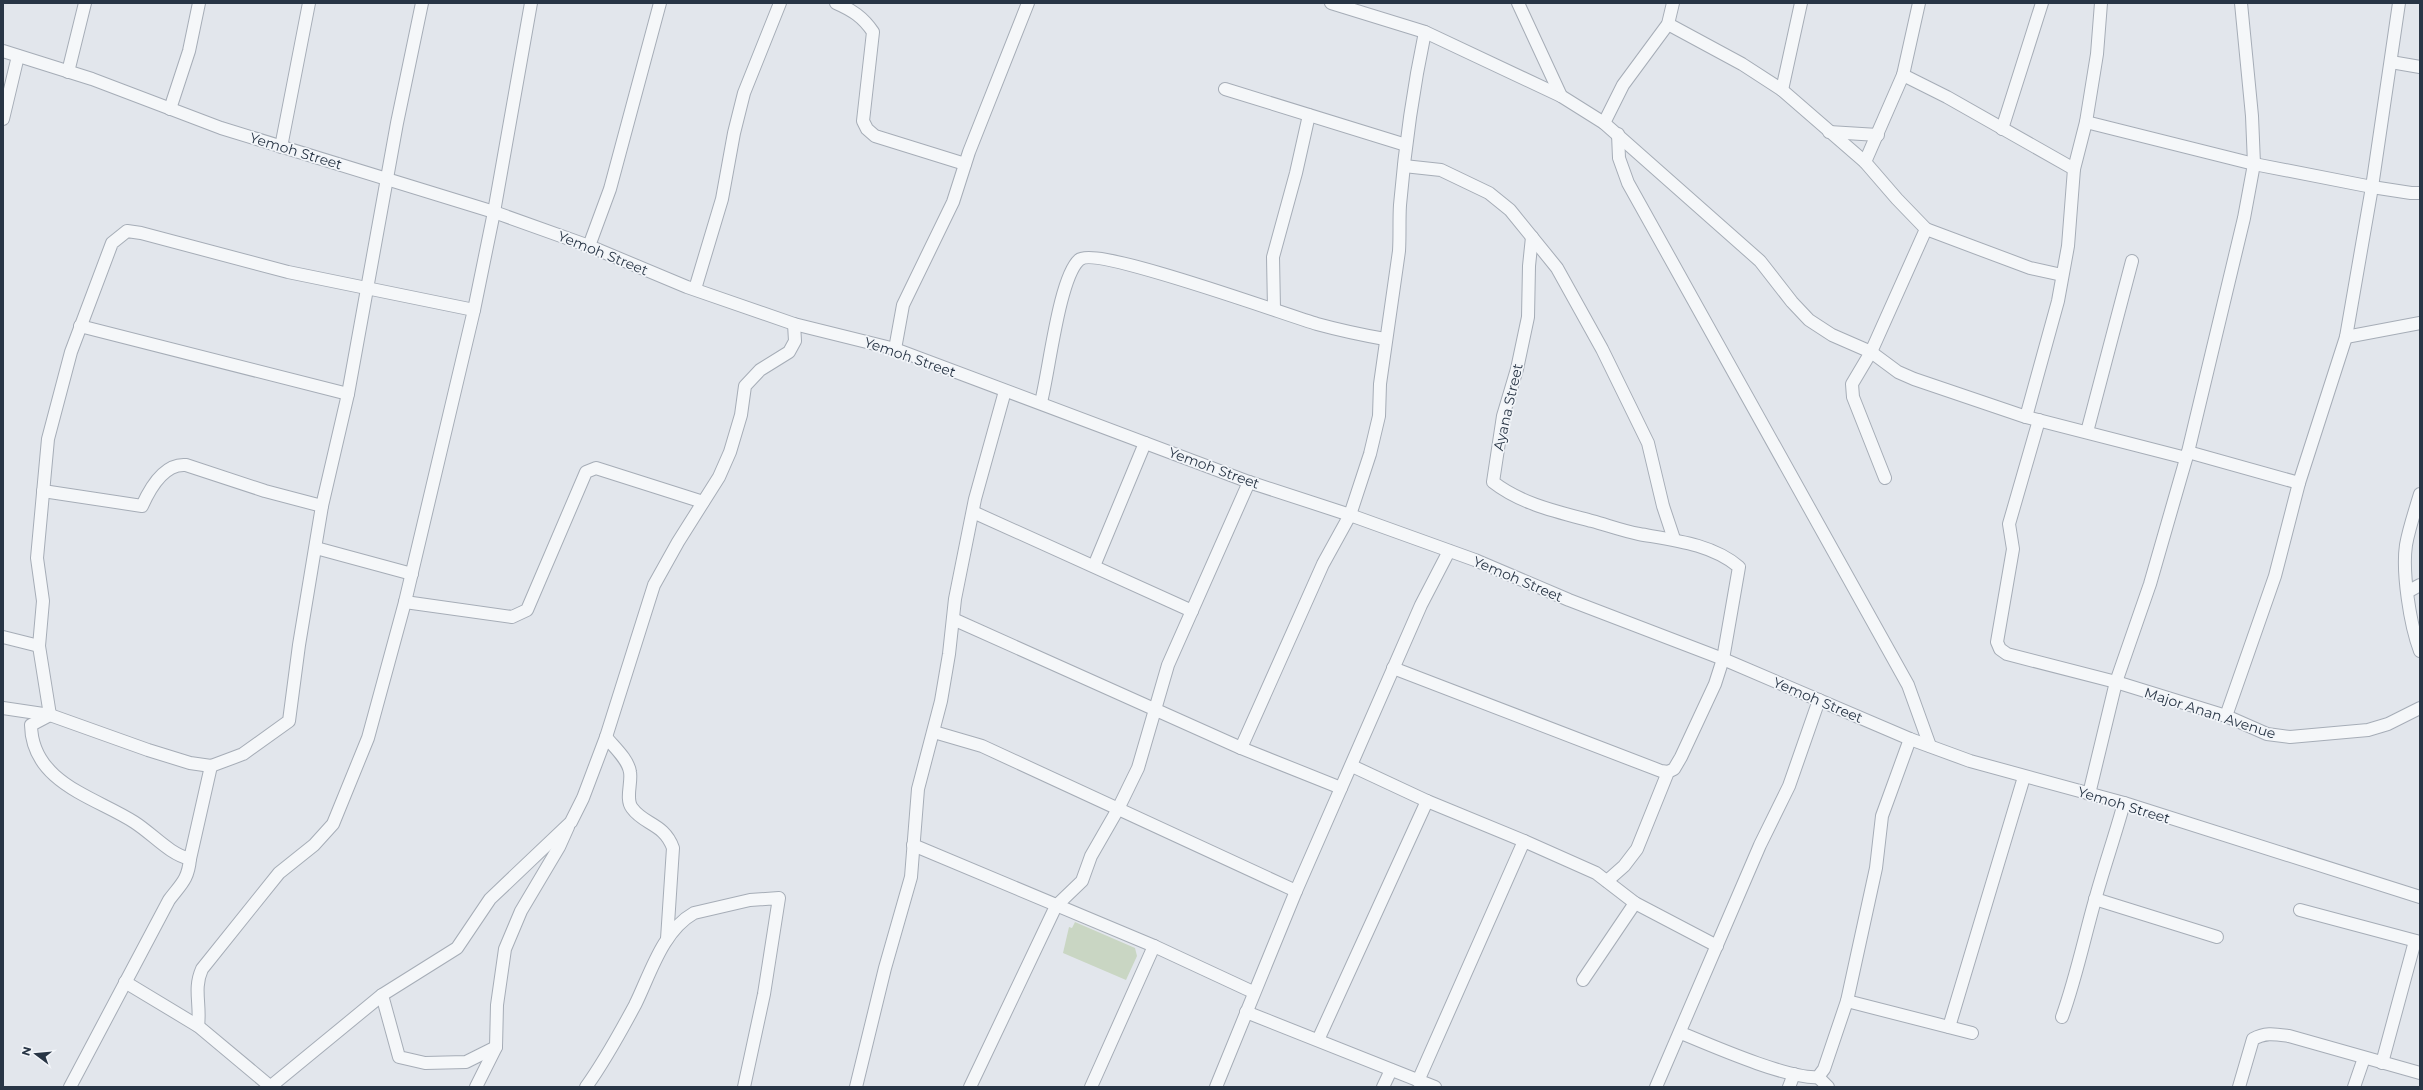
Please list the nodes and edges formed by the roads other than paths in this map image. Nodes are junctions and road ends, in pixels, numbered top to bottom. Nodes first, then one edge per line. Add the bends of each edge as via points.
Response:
1 (85, 3) edge
2 (200, 3) edge
3 (309, 3) edge
4 (422, 3) edge
5 (531, 3) edge
6 (660, 3) edge
7 (780, 3) edge
8 (836, 3) edge
9 (1028, 3) edge
10 (1331, 3) edge
11 (1518, 3) edge
12 (1673, 3) edge
13 (1801, 3) edge
14 (1919, 3) edge
15 (2042, 3) edge
16 (2101, 3) edge
17 (2241, 3) edge
18 (2399, 3) edge
19 (1668, 24) junction
20 (1425, 32) junction
21 (3, 51) edge
22 (18, 56) junction
23 (2391, 62) junction
24 (2420, 67) edge
25 (68, 72) junction
26 (1903, 75) junction
27 (1225, 89) dead end
28 (1782, 90) junction
29 (1561, 96) junction
30 (170, 109) junction
31 (1309, 115) junction
32 (3, 119) edge
33 (2086, 122) junction
34 (1604, 123) junction
35 (2002, 129) junction
36 (1828, 132) junction
37 (1618, 134) junction
38 (1878, 135) junction
39 (1406, 145) junction
40 (281, 147) junction
41 (1865, 162) junction
42 (965, 164) junction
43 (2254, 164) junction
44 (1404, 166) junction
45 (2074, 169) junction
46 (387, 178) junction
47 (2372, 187) junction
48 (2420, 193) edge
49 (494, 212) junction
50 (1926, 228) junction
51 (1532, 237) junction
52 (589, 246) junction
53 (2132, 261) dead end
54 (2062, 275) junction
55 (368, 289) junction
56 (695, 290) junction
57 (1274, 309) junction
58 (474, 310) junction
59 (2420, 323) edge
60 (794, 324) junction
61 (80, 326) junction
62 (2346, 337) junction
63 (1385, 339) junction
64 (895, 349) junction
65 (1872, 352) junction
66 (1005, 391) junction
67 (348, 394) junction
68 (1041, 402) junction
69 (2026, 417) junction
70 (2039, 420) junction
71 (2087, 432) junction
72 (1145, 443) junction
73 (2187, 455) junction
74 (1885, 478) dead end
75 (1249, 482) junction
76 (2299, 484) junction
77 (44, 491) junction
78 (2420, 494) edge
79 (703, 502) junction
80 (322, 506) junction
81 (973, 512) junction
82 (1350, 515) junction
83 (1674, 540) junction
84 (316, 548) junction
85 (1449, 551) junction
86 (1094, 566) junction
87 (412, 574) junction
88 (2420, 585) edge
89 (2408, 591) junction
90 (405, 602) junction
91 (1192, 611) junction
92 (953, 619) junction
93 (3, 637) edge
94 (39, 646) junction
95 (2420, 650) edge
96 (1723, 659) junction
97 (1393, 668) junction
98 (2116, 682) junction
99 (1819, 700) junction
100 (3, 708) edge
101 (2420, 708) edge
102 (1156, 709) junction
103 (50, 715) junction
104 (2226, 716) junction
105 (934, 732) junction
106 (606, 737) junction
107 (1910, 739) junction
108 (1930, 746) junction
109 (1241, 748) junction
110 (211, 766) junction
111 (1352, 766) junction
112 (1668, 772) junction
113 (2024, 777) junction
114 (1341, 788) junction
115 (2089, 794) junction
116 (1427, 801) junction
117 (2124, 803) junction
118 (1118, 809) junction
119 (571, 822) junction
120 (1524, 841) junction
121 (913, 845) junction
122 (190, 859) junction
123 (1607, 881) junction
124 (1296, 891) junction
125 (2420, 897) edge
126 (2095, 899) junction
127 (1635, 903) junction
128 (1056, 906) junction
129 (2300, 910) dead end
130 (2217, 937) dead end
131 (667, 939) junction
132 (2418, 942) edge
133 (1154, 946) junction
134 (1717, 946) junction
135 (1583, 980) dead end
136 (125, 982) junction
137 (1253, 992) junction
138 (382, 995) junction
139 (1847, 1001) junction
140 (1246, 1012) junction
141 (2062, 1017) dead end
142 (198, 1026) junction
143 (1949, 1027) junction
144 (1681, 1033) junction
145 (1972, 1033) dead end
146 (1318, 1040) junction
147 (496, 1046) junction
148 (2364, 1058) junction
149 (2382, 1063) junction
150 (1391, 1070) junction
151 (2420, 1073) edge
152 (1794, 1074) junction
153 (1818, 1077) junction
154 (1418, 1080) junction
155 (70, 1087) edge
156 (270, 1087) edge
157 (476, 1087) edge
158 (586, 1087) edge
159 (744, 1087) edge
160 (856, 1087) edge
161 (970, 1087) edge
162 (1091, 1087) edge
163 (1216, 1087) edge
164 (1383, 1087) edge
165 (1435, 1087) edge
166 (1656, 1087) edge
167 (1789, 1087) edge
168 (1828, 1087) edge
169 (2239, 1087) edge
170 (2354, 1087) edge

1 - 25 street
2 - 30 street via 189,51
3 - 40 street
4 - 46 street
5 - 49 street
6 - 52 street via 610,189
7 - 56 street via 744,93 722,199
8 - 42 street via 865,20 873,32 863,121 867,129 875,136
9 - 42 street
10 - 20 street
11 - 29 street
12 - 19 street
13 - 28 street
14 - 26 street
15 - 35 street
16 - 33 street via 2097,54
17 - 43 street
18 - 23 street
19 - 28 street via 1742,64
19 - 34 street via 1623,85
20 - 29 street
20 - 39 street
21 - 22 street, Yemoh Street
22 - 25 street, Yemoh Street
22 - 32 street
23 - 24 street
23 - 47 street
25 - 30 street, Yemoh Street
26 - 35 street
26 - 38 street
27 - 31 street
28 - 36 street
29 - 34 street
30 - 40 street, Yemoh Street
31 - 39 street
31 - 57 street via 1273,257
33 - 43 street
33 - 45 street
34 - 37 street
35 - 45 street
36 - 38 street
36 - 41 street
37 - 65 street via 1760,261 1809,320 1832,334
37 - 108 street via 1619,158 1628,183 1908,685
38 - 41 street
39 - 44 street
40 - 46 street, Yemoh Street
41 - 50 street
42 - 64 street via 951,208 903,305
43 - 47 street
43 - 73 street
44 - 51 street via 1441,170 1489,193 1510,210
44 - 63 street via 1399,251
45 - 54 street via 2068,246
46 - 49 street, Yemoh Street
46 - 55 street
47 - 48 street
47 - 62 street
49 - 52 street, Yemoh Street
49 - 58 street
50 - 54 street via 2030,268
50 - 65 street
51 - 83 street via 1557,268 1602,349 1648,443
51 - 83 street, Ayana Street via 1528,317 1517,369 1503,416 1492,482 1505,492 1548,509 1637,534
52 - 56 street, Yemoh Street
53 - 71 street
54 - 69 street via 2058,300
55 - 58 street
55 - 61 street via 288,272 127,231 112,243
55 - 67 street
56 - 60 street, Yemoh Street
57 - 63 street via 1317,324
57 - 68 street via 1128,264 1092,256 1081,258 1073,266 1065,289
58 - 87 street
59 - 62 street
60 - 64 street, Yemoh Street
60 - 79 street via 795,341 789,352 760,370 745,386 742,414 730,452 719,477
61 - 67 street
61 - 77 street via 53,414 48,439
62 - 76 street
63 - 82 street via 1379,416 1370,454
64 - 66 street, Yemoh Street
65 - 69 street via 1898,372 1914,379
65 - 74 street via 1852,384 1853,397
66 - 68 street, Yemoh Street
66 - 81 street via 986,453
67 - 80 street
68 - 72 street, Yemoh Street
69 - 70 street
70 - 71 street
70 - 98 street, Major Anan Avenue via 2009,524 2013,550 1997,642 2000,649 2014,657
71 - 73 street
72 - 75 street, Yemoh Street
72 - 86 street
73 - 76 street
73 - 98 street via 2150,584
75 - 82 street, Yemoh Street
75 - 91 street
76 - 104 street via 2275,576
77 - 80 street via 142,506 149,489 170,467 178,464 265,492
77 - 94 street via 37,558 43,600
78 - 89 street via 2406,544 2405,571
79 - 90 street via 596,468 586,472 527,610 512,617
79 - 106 street via 654,585
80 - 84 street
81 - 86 street
81 - 92 street
82 - 85 street, Yemoh Street
82 - 109 street via 1323,564
83 - 96 street via 1710,550 1739,568
84 - 87 street
84 - 110 street via 289,721 243,754
85 - 96 street, Yemoh Street
85 - 97 street
86 - 91 street
87 - 90 street
88 - 89 street
89 - 95 street via 2413,632
90 - 142 street via 368,738 333,824 314,845 279,873 202,969 197,982 200,1010
91 - 102 street via 1168,665
92 - 102 street
92 - 105 street
93 - 94 street
94 - 103 street
96 - 99 street, Yemoh Street
96 - 112 street via 1715,684 1681,757 1674,769
97 - 111 street
97 - 112 street
98 - 104 street, Major Anan Avenue
98 - 115 street
99 - 107 street, Yemoh Street
99 - 134 street via 1789,786 1760,845
100 - 103 street
101 - 104 street, Major Anan Avenue via 2388,724 2368,730 2309,737 2268,734
102 - 109 street
102 - 118 street via 1138,768
103 - 110 street via 148,750 190,763
103 - 122 street via 32,725 32,737 36,751 59,781 78,794 134,822 179,856
105 - 118 street via 982,746
105 - 121 street via 918,789
106 - 119 street
106 - 131 street via 628,764 632,808 668,836 673,848
107 - 108 street, Yemoh Street
107 - 139 street via 1882,816 1876,868
108 - 113 street, Yemoh Street
109 - 114 street
110 - 122 street
111 - 114 street
111 - 116 street
112 - 123 street via 1637,848 1624,866
113 - 115 street, Yemoh Street
113 - 143 street
114 - 124 street
115 - 117 street, Yemoh Street
116 - 120 street
116 - 146 street
117 - 125 street, Yemoh Street
117 - 126 street via 2108,864
118 - 124 street
118 - 128 street via 1091,856 1082,880
119 - 138 street via 490,899 457,948
119 - 147 street via 521,911 505,949
120 - 123 street
120 - 154 street
121 - 128 street
121 - 160 street via 911,877 885,968
122 - 136 street via 185,882 169,900
123 - 127 street
124 - 137 street
126 - 130 street
126 - 141 street via 2075,982
127 - 134 street
127 - 135 street
128 - 133 street
128 - 161 street
129 - 132 street
131 - 158 street via 634,1006
131 - 159 street via 694,913 750,900 779,898 764,994
132 - 149 street
133 - 137 street
133 - 162 street
134 - 144 street
136 - 142 street
136 - 155 street
137 - 140 street
138 - 147 street via 398,1057 425,1063 466,1062
138 - 156 street
139 - 143 street
139 - 153 street via 1824,1069
140 - 146 street
140 - 163 street
142 - 156 street
143 - 145 street
144 - 152 street
144 - 166 street
146 - 150 street
147 - 157 street
148 - 149 street
148 - 169 street via 2289,1036 2261,1034 2253,1039
148 - 170 street
149 - 151 street
150 - 154 street
150 - 164 street
152 - 153 street via 1809,1078
152 - 167 street
153 - 168 street
154 - 165 street

